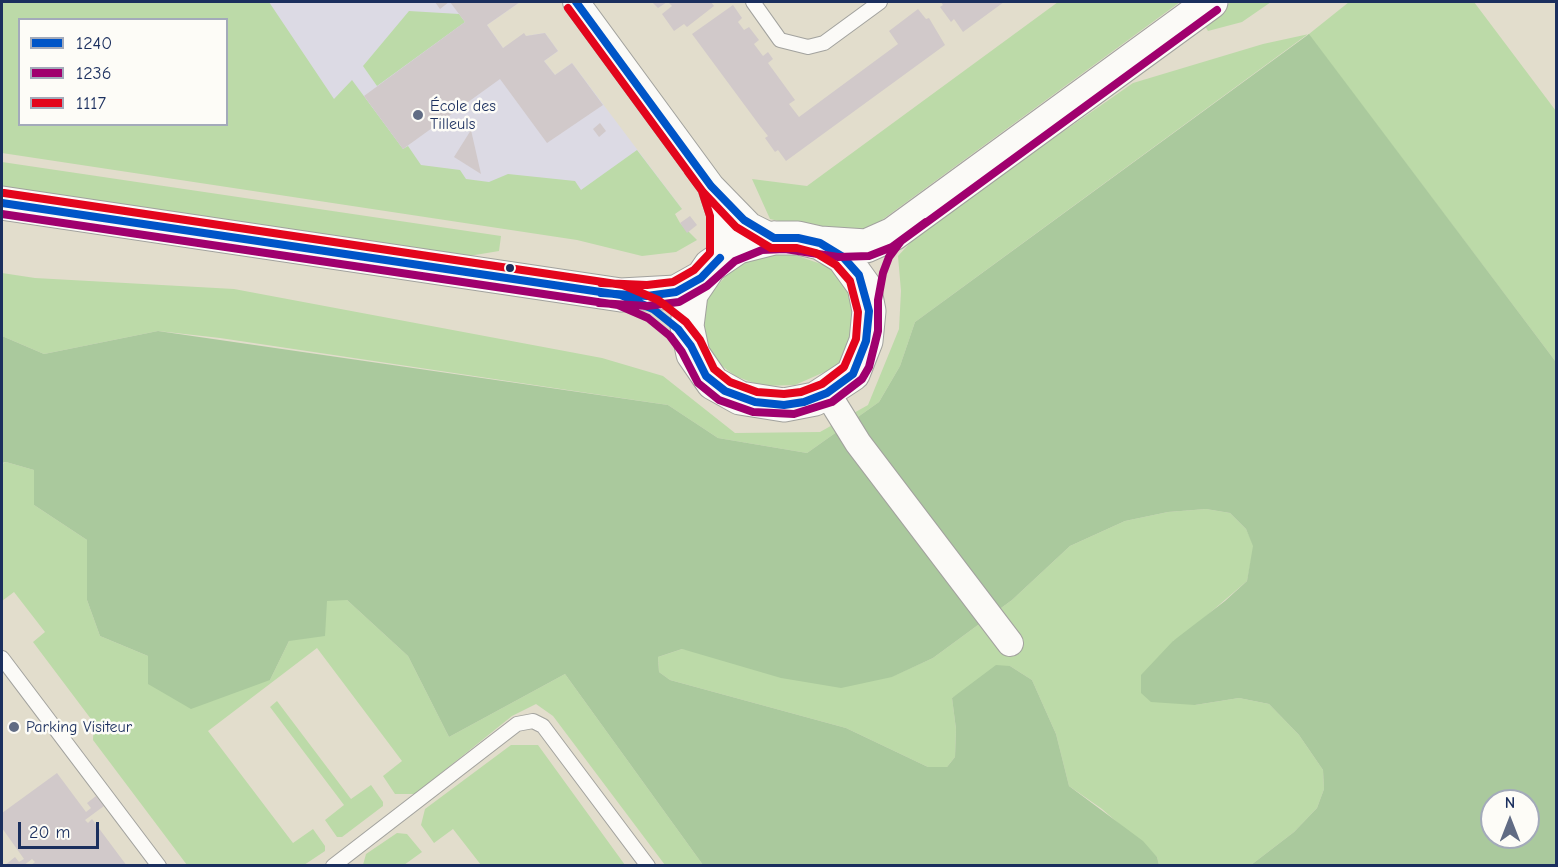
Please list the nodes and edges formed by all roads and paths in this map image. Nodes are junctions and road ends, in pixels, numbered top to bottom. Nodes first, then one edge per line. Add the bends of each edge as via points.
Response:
1 (753, 2) edge
2 (880, 2) edge
3 (1211, 2) edge
4 (585, 5) edge
5 (711, 186) junction
6 (2, 203) edge
7 (893, 234) junction
8 (774, 238) junction
9 (820, 243) junction
10 (710, 268) junction
11 (621, 295) junction
12 (867, 299) junction
13 (691, 346) junction
14 (827, 393) junction
15 (1010, 643) dead end
16 (2, 658) edge
17 (159, 866) edge
18 (333, 866) edge
19 (648, 866) edge

1 - 2 lane via 780,40 808,47 824,43
3 - 7 main road
4 - 5 street
5 - 8 street via 750,226
5 - 10 street via 720,214 722,243
6 - 11 main road
7 - 9 main road via 866,246
7 - 12 main road via 876,261
8 - 9 main road
8 - 10 main road via 750,242
9 - 12 main road via 853,268
10 - 11 main road via 676,292
10 - 13 main road via 691,294 687,312
11 - 13 main road via 665,317
12 - 14 main road via 868,329 859,363 853,374
13 - 14 main road via 706,376 740,398 784,405
14 - 15 street via 858,443
16 - 17 lane
18 - 19 lane via 517,724 533,721 543,726

